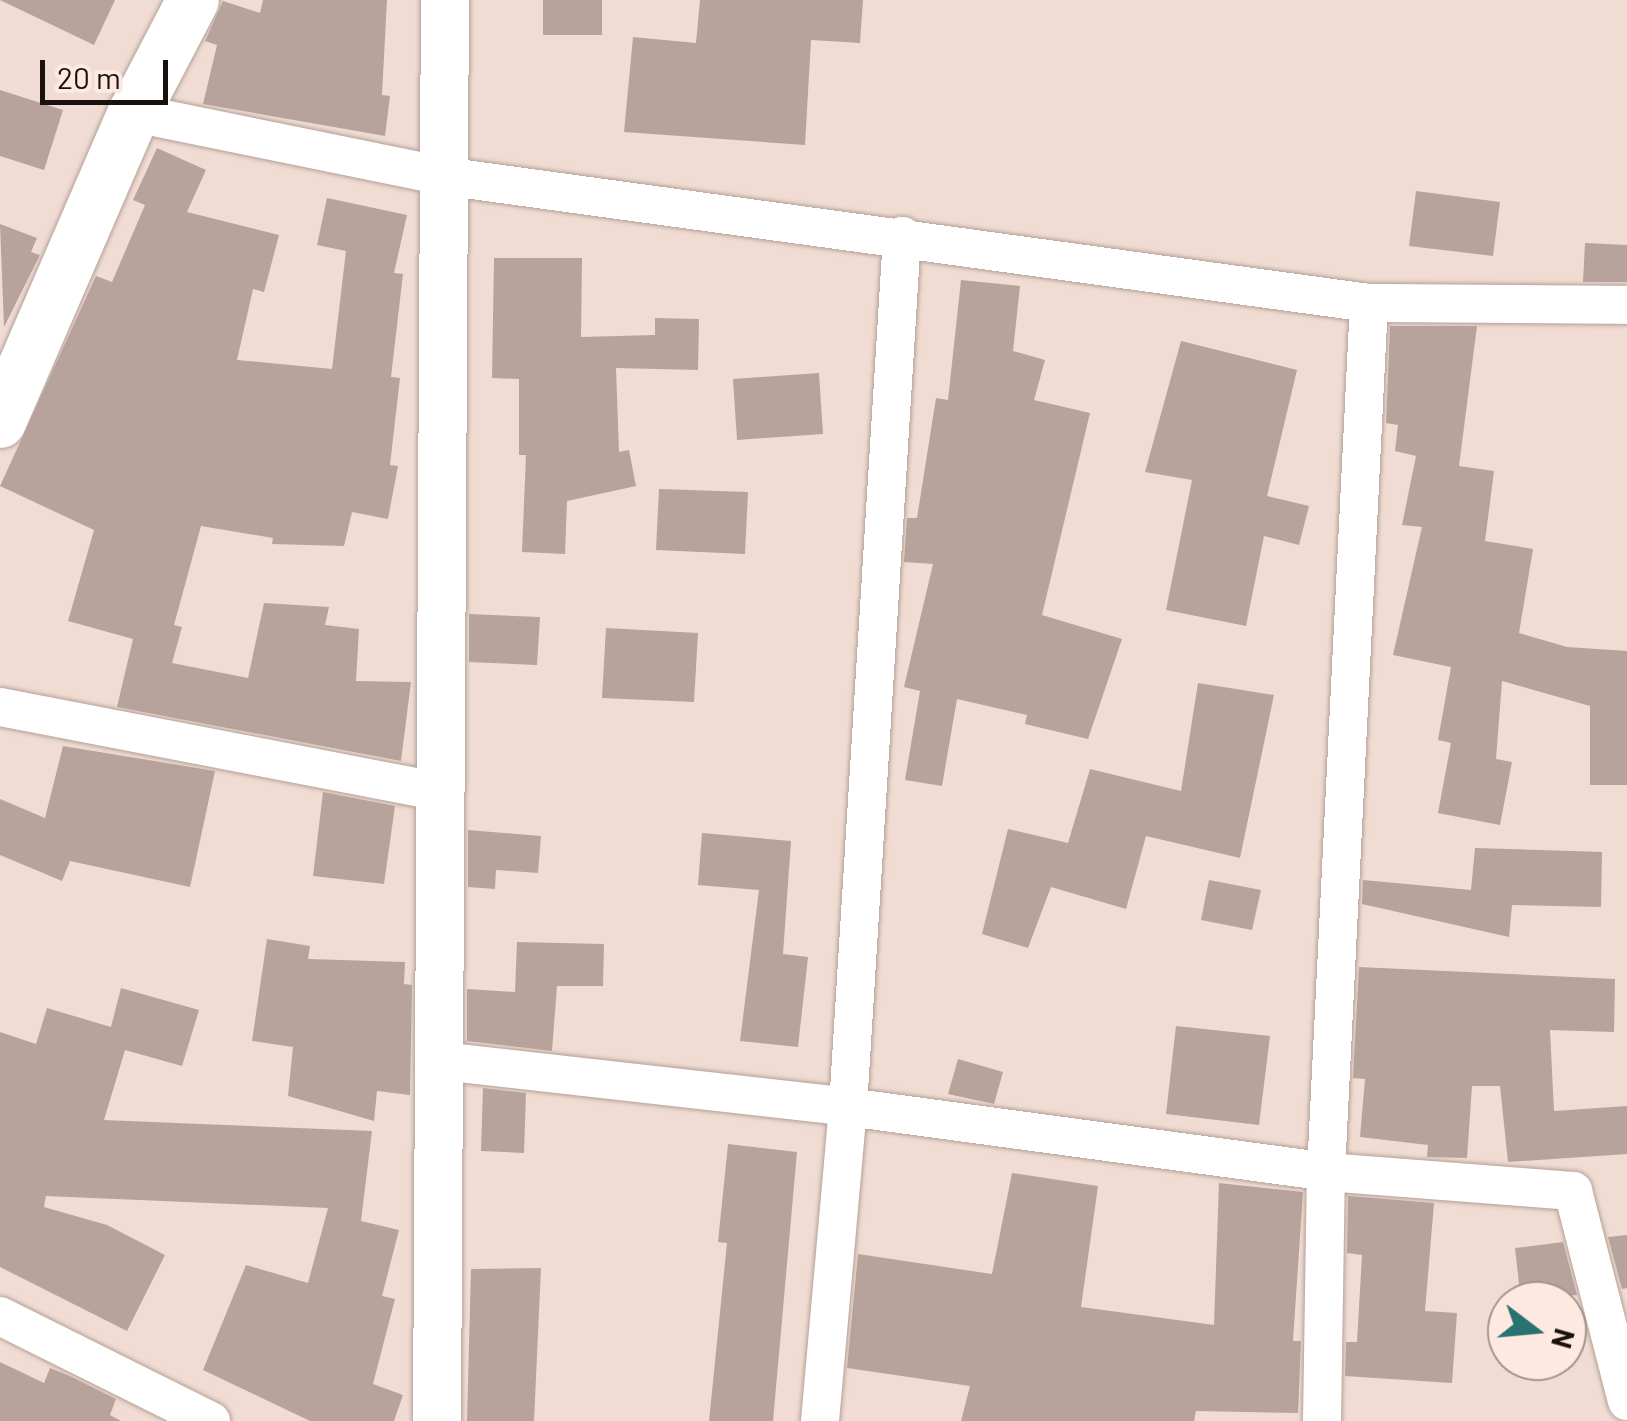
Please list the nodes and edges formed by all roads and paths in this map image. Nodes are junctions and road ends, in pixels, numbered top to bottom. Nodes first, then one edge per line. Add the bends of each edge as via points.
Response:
1 (193, 0) edge
2 (444, 0) edge
3 (134, 113) junction
4 (444, 176) junction
5 (902, 236) junction
6 (1370, 303) junction
7 (1627, 305) edge
8 (0, 422) edge
9 (0, 707) edge
10 (442, 792) junction
11 (441, 1061) junction
12 (848, 1107) junction
13 (1326, 1172) junction
14 (0, 1316) edge
15 (1627, 1401) edge
16 (211, 1421) edge
17 (437, 1421) edge
18 (820, 1421) edge
19 (1322, 1421) edge

1 - 3 main road
2 - 4 street
3 - 4 street
3 - 8 main road
4 - 5 street
4 - 10 street
5 - 6 street
5 - 12 street
6 - 7 street
6 - 13 street
9 - 10 street
10 - 11 street
11 - 12 street
11 - 17 street
12 - 13 street
12 - 18 street
13 - 15 street via 1573,1191
13 - 19 street
14 - 16 street

